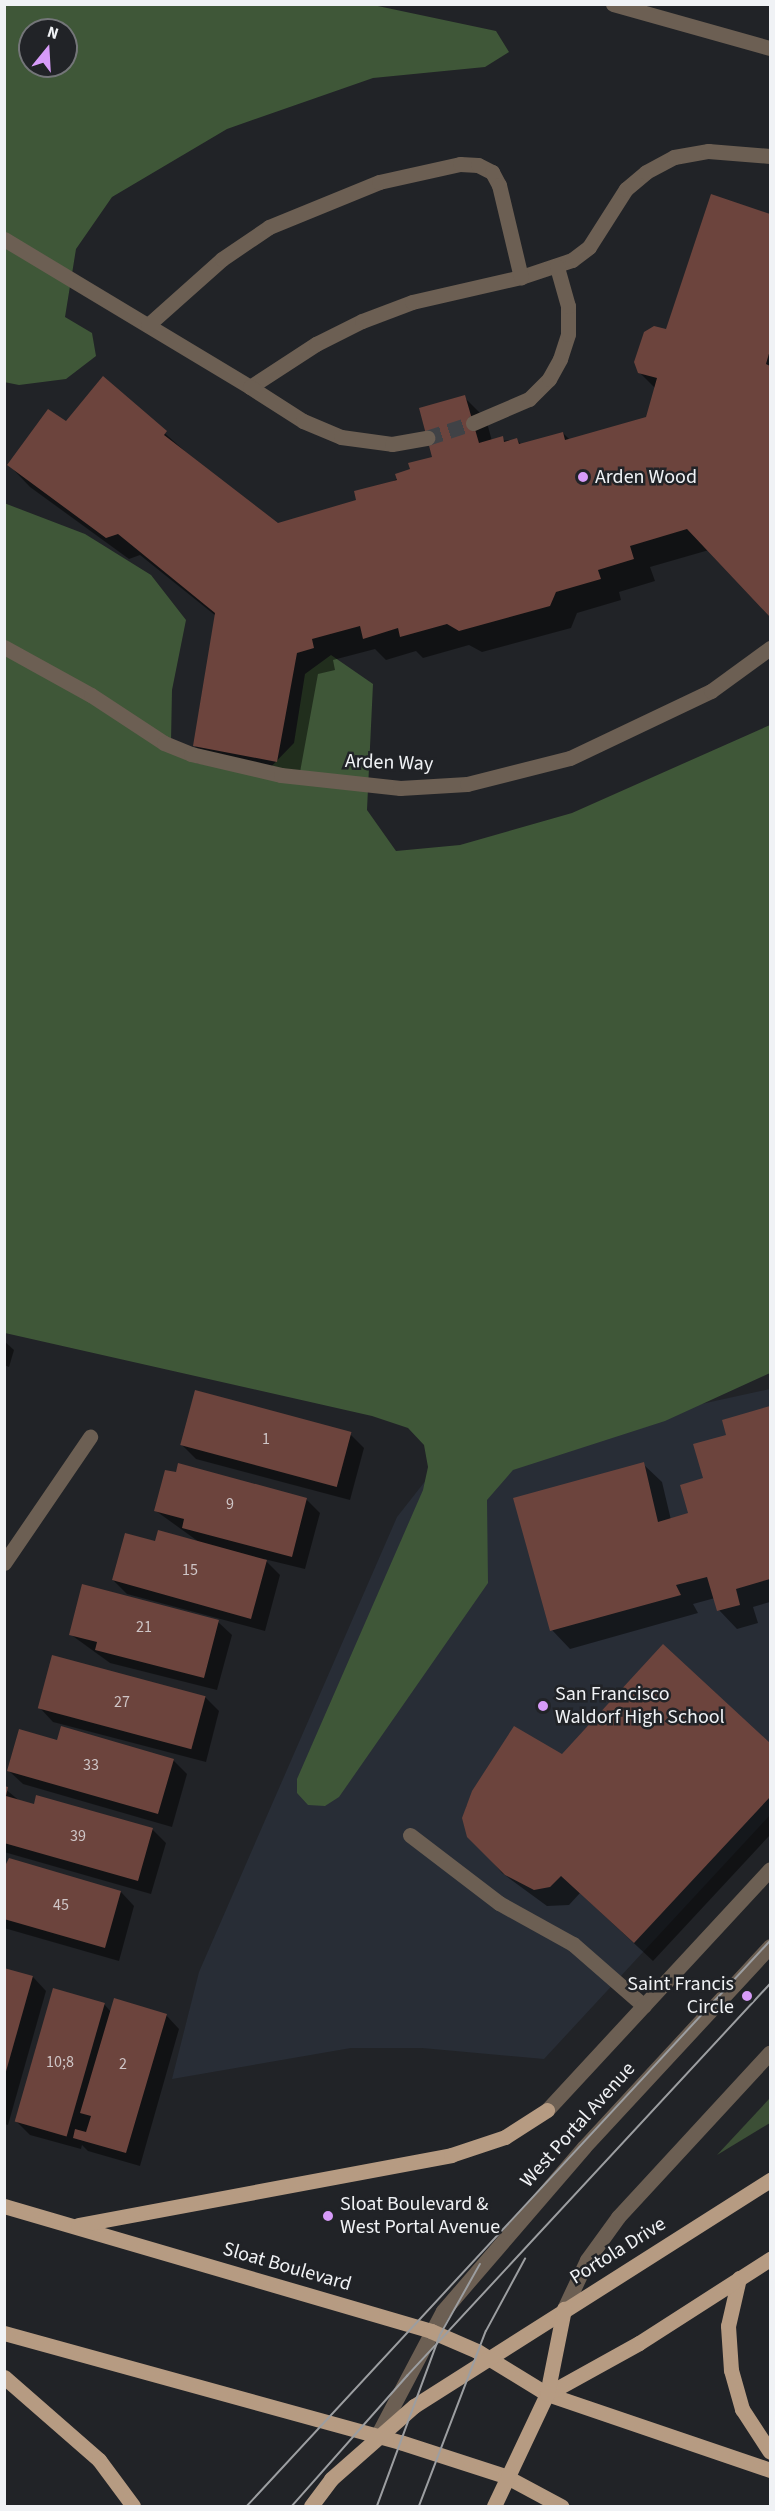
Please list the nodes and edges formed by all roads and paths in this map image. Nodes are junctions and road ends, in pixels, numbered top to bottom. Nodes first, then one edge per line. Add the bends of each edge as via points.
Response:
1 (613, 4) edge
2 (771, 48) edge
3 (771, 156) edge
4 (4, 239) edge
5 (557, 267) junction
6 (521, 277) junction
7 (148, 325) junction
8 (250, 387) junction
9 (473, 423) tunnel mouth
10 (427, 438) tunnel mouth
11 (4, 647) edge
12 (771, 648) edge
13 (90, 1437) dead end
14 (4, 1563) edge
15 (410, 1835) dead end
16 (771, 1869) edge
17 (771, 1946) edge
18 (644, 2006) junction
19 (771, 2052) edge
20 (547, 2110) joint
21 (771, 2180) edge
22 (4, 2206) edge
23 (74, 2226) junction
24 (771, 2259) edge
25 (739, 2278) junction
26 (564, 2310) junction
27 (430, 2331) junction
28 (4, 2332) edge
29 (488, 2357) junction
30 (4, 2377) edge
31 (547, 2394) junction
32 (377, 2436) junction
33 (771, 2452) edge
34 (771, 2470) edge
35 (505, 2476) junction
36 (133, 2506) edge
37 (311, 2506) edge
38 (494, 2506) edge
39 (561, 2506) edge

1 - 2 street
3 - 5 street via 708,151 674,157 646,172 626,189 589,247
4 - 7 street
5 - 6 street
5 - 9 street via 568,306 568,334 549,380 529,399
6 - 7 street via 499,184 492,172 478,165 460,164 379,183 269,227 222,259
6 - 8 street via 412,302 362,321 316,344
7 - 8 street
8 - 10 street via 303,421 341,436 392,444
11 - 12 street, Arden Way via 191,754 281,775 400,788 467,784 570,758 711,691
13 - 14 street
15 - 18 street via 499,1903 573,1944
16 - 18 street, West Portal Avenue
17 - 27 street, West Portal Avenue via 584,2147
18 - 20 street, West Portal Avenue
19 - 26 street via 618,2217 587,2260
20 - 23 main road via 505,2138 452,2155
21 - 26 main road, Portola Drive
22 - 23 main road, Sloat Boulevard
23 - 27 main road, Sloat Boulevard
24 - 25 main road
25 - 31 main road via 639,2343
25 - 33 main road via 728,2326 731,2370 742,2409
26 - 29 main road, Portola Drive
26 - 31 main road
27 - 29 main road, Sloat Boulevard
27 - 32 street, West Portal Avenue
28 - 32 main road
29 - 31 main road, Sloat Boulevard
29 - 32 main road, Portola Drive
30 - 36 main road via 99,2460
31 - 34 main road, Sloat Boulevard
31 - 35 main road
32 - 35 main road
32 - 37 main road, Portola Drive via 331,2479
35 - 38 main road
35 - 39 main road

